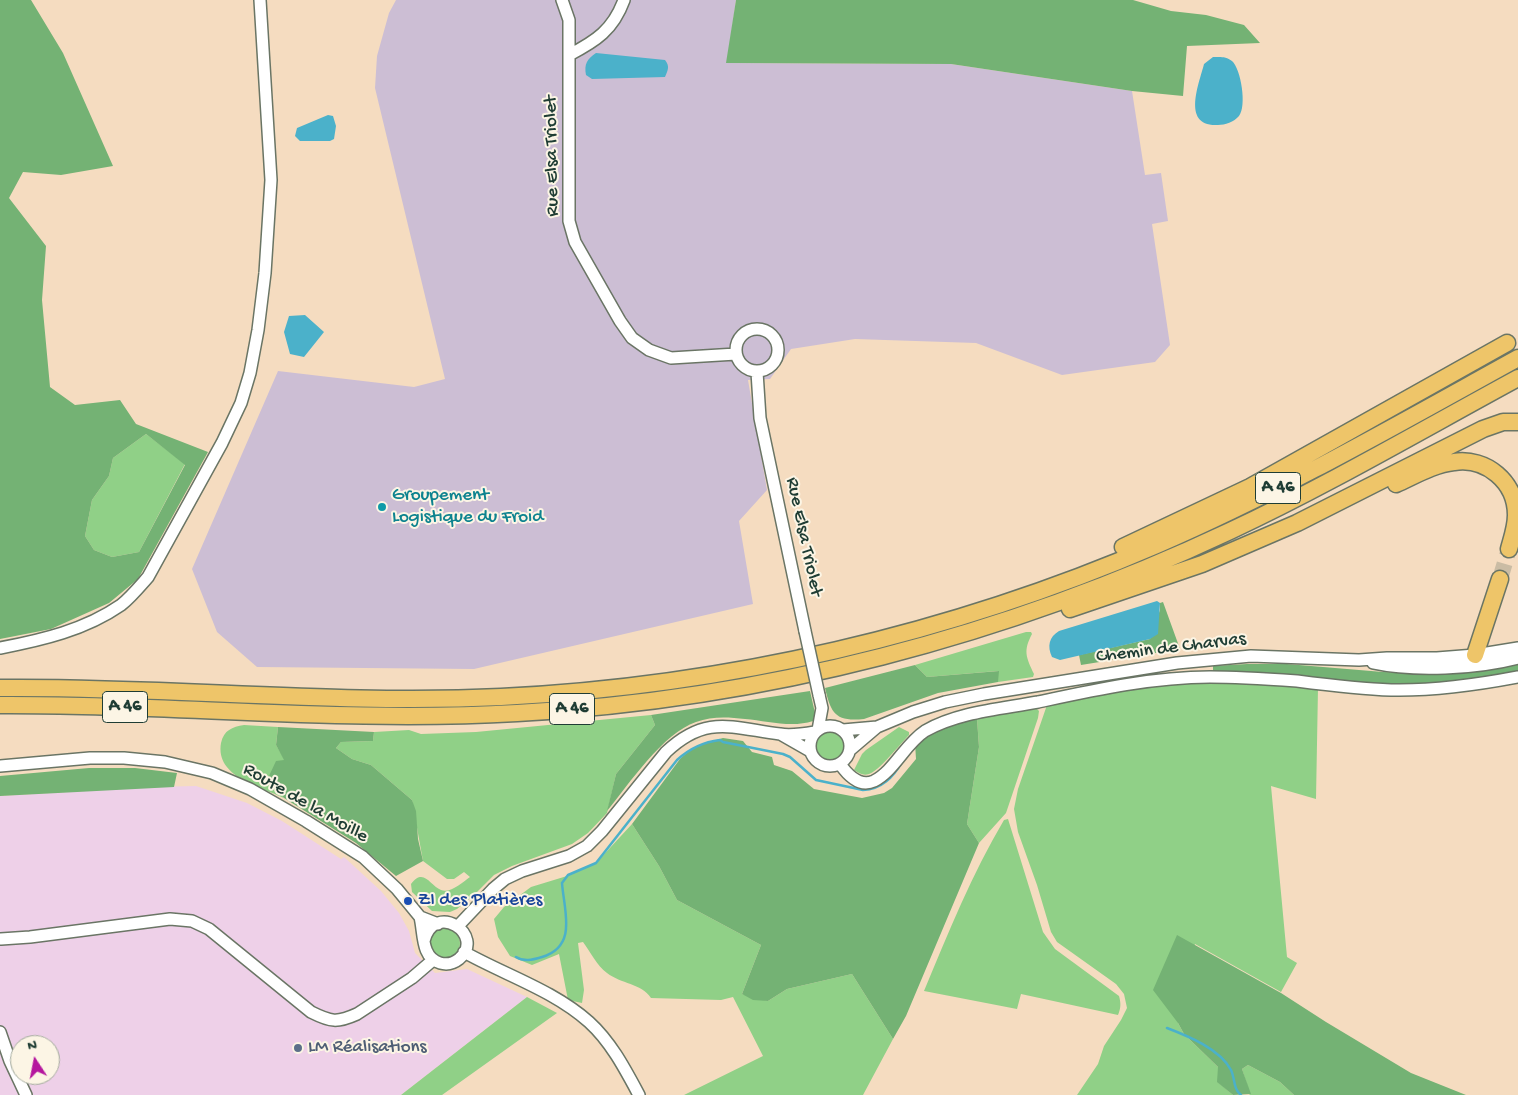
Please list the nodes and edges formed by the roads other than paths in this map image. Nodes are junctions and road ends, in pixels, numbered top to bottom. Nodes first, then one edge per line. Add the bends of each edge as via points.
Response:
1 (260, 0) edge
2 (562, 0) edge
3 (624, 0) edge
4 (569, 55) junction
5 (1507, 343) dead end
6 (736, 354) junction
7 (1518, 358) edge
8 (757, 372) junction
9 (1518, 378) edge
10 (1518, 422) edge
11 (1297, 523) junction
12 (1509, 549) tunnel mouth
13 (1080, 576) junction
14 (1500, 579) tunnel mouth
15 (1019, 616) junction
16 (0, 648) edge
17 (1518, 648) edge
18 (1475, 655) junction
19 (1518, 658) edge
20 (1359, 660) junction
21 (1518, 677) edge
22 (0, 688) edge
23 (0, 705) edge
24 (822, 708) junction
25 (832, 726) junction
26 (877, 727) junction
27 (843, 730) junction
28 (816, 731) junction
29 (782, 735) junction
30 (850, 750) junction
31 (810, 751) junction
32 (840, 764) junction
33 (0, 766) edge
34 (420, 916) junction
35 (438, 924) junction
36 (458, 926) junction
37 (424, 941) junction
38 (0, 942) edge
39 (464, 952) junction
40 (433, 960) junction
41 (0, 1032) edge
42 (26, 1095) edge
43 (639, 1095) edge

1 - 16 street via 271,180 258,330 241,403 148,577 138,589 121,604 70,631
2 - 4 street, Rue Elsa Triolet via 569,20
3 - 4 street via 613,23 600,37
4 - 6 street, Rue Elsa Triolet via 570,221 575,242 620,321 632,338 649,350 671,358
5 - 13 highway via 1250,487 1084,564
6 - 8 street via 743,366
6 - 8 street via 739,339 746,332 756,329 774,337 778,346 776,360
7 - 13 highway, A 46 via 1268,492 1156,545
8 - 24 street, Rue Elsa Triolet, bridge via 760,418
9 - 15 highway, A 46 via 1349,471 1228,532 1118,580
10 - 11 highway via 1503,422 1484,429
11 - 12 highway via 1308,523 1442,464 1467,461 1491,469 1513,496 1515,522
11 - 15 highway via 1202,564 1118,594 1031,622
13 - 22 highway, A 46 via 970,614 811,656 700,676 577,692 398,699
14 - 18 highway
15 - 23 highway, A 46 via 921,646 804,675 701,694 573,709 401,717
17 - 18 street, Chemin de Charvas
18 - 20 street, Chemin de Charvas
19 - 20 street via 1477,666 1437,668 1387,666
20 - 26 street, Chemin de Charvas via 1251,656 1177,663 963,698 928,707
21 - 32 street via 1415,690 1260,678 1207,677 1150,682 1043,700 947,722 909,744 874,781 865,783 857,780
24 - 25 street, Rue Elsa Triolet
24 - 28 street, Rue Elsa Triolet
25 - 27 street
25 - 28 street
26 - 27 street, Chemin de Charvas
26 - 30 street, Chemin de Charvas
27 - 30 street via 850,741
28 - 29 street
28 - 31 street via 810,738
29 - 31 street
29 - 36 street via 725,726 707,728 682,738 666,752 587,846 569,856 505,879
30 - 32 street
31 - 32 street via 819,763 826,766
33 - 34 street, Route de la Moille via 124,758 165,762 212,773 250,789 306,820 363,857
34 - 35 street, Route de la Moille
34 - 37 street
35 - 36 street via 448,922
35 - 37 street via 428,930
36 - 39 street via 466,938
37 - 40 street
38 - 40 street via 170,919 192,920 311,1012 329,1021 357,1014 412,978
39 - 40 street via 450,963
39 - 43 street via 560,1002 589,1022 618,1057
41 - 42 street

